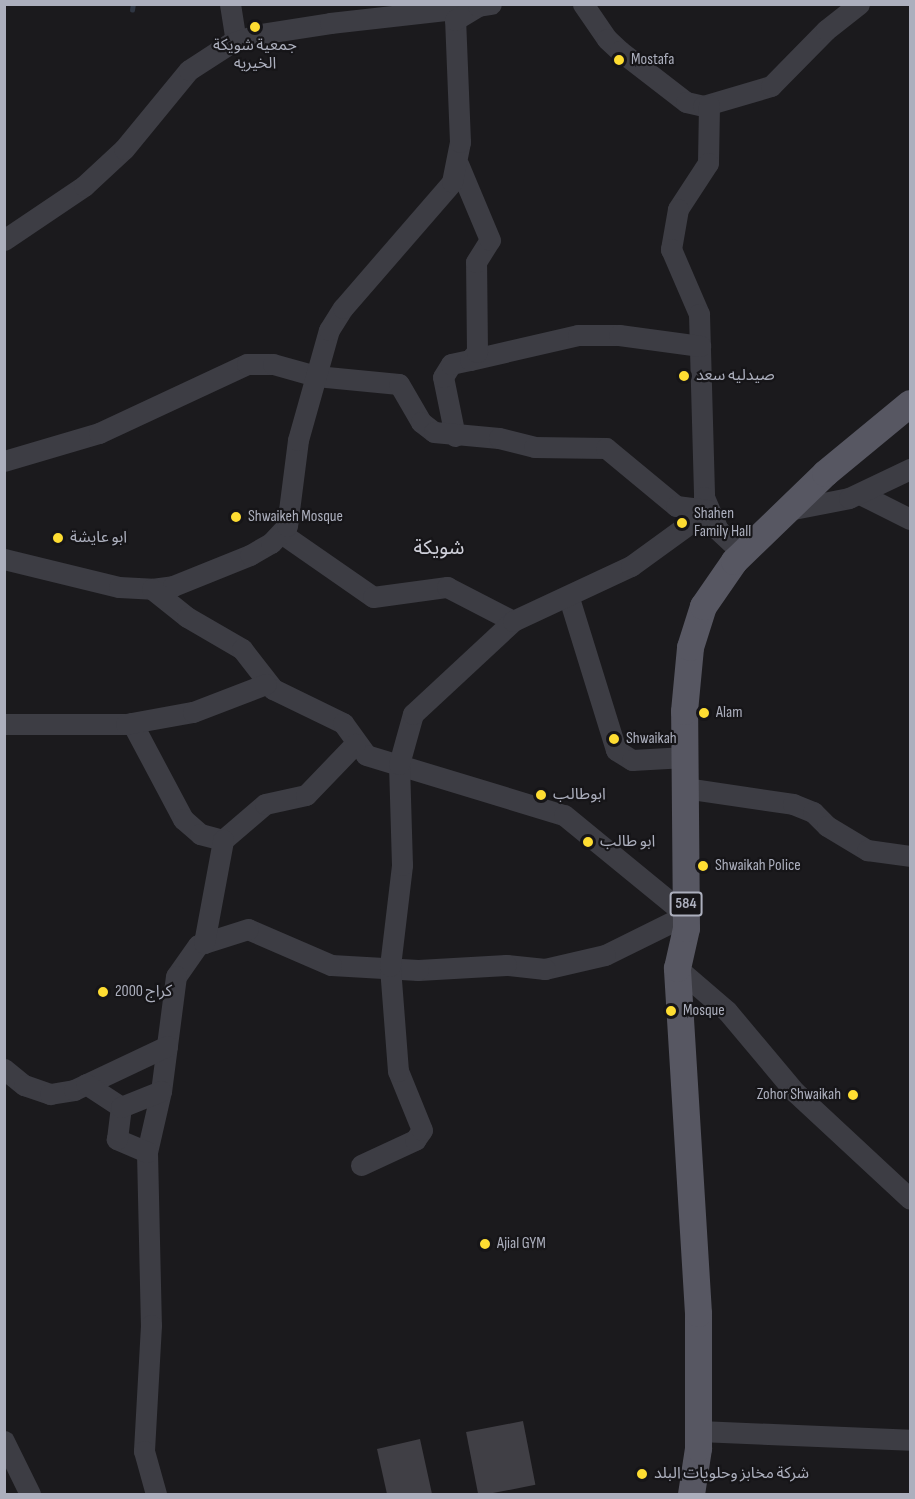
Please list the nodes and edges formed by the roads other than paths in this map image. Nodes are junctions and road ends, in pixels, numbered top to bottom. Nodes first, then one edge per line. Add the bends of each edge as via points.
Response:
1 (230, 4) edge
2 (583, 4) edge
3 (859, 4) edge
4 (485, 5) edge
5 (236, 41) junction
6 (709, 105) junction
7 (459, 164) junction
8 (4, 240) edge
9 (700, 346) junction
10 (470, 360) junction
11 (315, 376) junction
12 (910, 403) edge
13 (455, 435) junction
14 (4, 461) edge
15 (910, 469) edge
16 (860, 494) junction
17 (708, 510) junction
18 (783, 511) junction
19 (910, 519) edge
20 (280, 533) junction
21 (742, 552) junction
22 (4, 559) edge
23 (152, 589) junction
24 (569, 598) junction
25 (513, 621) junction
26 (266, 684) junction
27 (132, 723) junction
28 (4, 724) edge
29 (355, 744) junction
30 (685, 757) junction
31 (399, 764) junction
32 (685, 788) junction
33 (223, 840) junction
34 (910, 856) edge
35 (686, 915) junction
36 (204, 943) junction
37 (390, 966) junction
38 (677, 968) junction
39 (167, 1046) junction
40 (4, 1069) edge
41 (86, 1084) junction
42 (161, 1091) junction
43 (121, 1107) junction
44 (147, 1152) junction
45 (361, 1165) dead end
46 (910, 1199) edge
47 (699, 1431) junction
48 (910, 1440) edge
49 (4, 1442) edge
50 (30, 1494) edge
51 (156, 1494) edge
52 (691, 1494) edge

1 - 5 street
2 - 6 street via 606,39 620,51 686,102
3 - 6 street via 826,30 771,86
4 - 5 street via 330,23
4 - 7 street via 455,20
5 - 8 street via 189,70 124,149 84,186
6 - 9 street via 708,163 678,209 671,240 699,314
7 - 10 street via 490,240 476,262 477,352
7 - 11 street via 441,198 342,308 329,330
9 - 10 street via 619,335 578,335
9 - 17 street via 702,485
10 - 13 street via 451,364 443,377
11 - 13 street via 399,384 420,422 434,432
11 - 14 street via 273,364 247,364 99,434
11 - 20 street via 298,440 287,526
12 - 18 main road, 584
13 - 17 street via 499,438 534,447 606,448 676,506
15 - 16 street
16 - 18 street via 830,504
16 - 19 street
17 - 21 street via 718,530
17 - 24 street via 647,556
18 - 21 main road, 584
20 - 23 street via 250,555 173,586
20 - 25 street via 373,597 447,586
21 - 30 main road, 584 via 713,588 693,636 684,711
22 - 23 street via 119,588
23 - 26 street via 187,617 242,649
24 - 25 street
24 - 30 street via 621,756 632,760
25 - 31 street via 413,714
26 - 27 street via 193,712
26 - 29 street via 344,723
27 - 28 street
27 - 33 street via 183,819 201,834
29 - 31 street via 366,755
29 - 33 street via 306,795 265,804
30 - 32 main road, 584
31 - 35 street via 564,815
31 - 37 street via 402,865
32 - 34 street via 793,804 813,812 827,826 867,850
32 - 35 main road, 584
33 - 36 street
35 - 37 street via 605,955 545,969 506,965 418,970
35 - 38 main road, 584
36 - 37 street via 248,929 331,965
36 - 39 street via 198,945 176,976
37 - 45 street via 398,1071 423,1130 416,1140
38 - 46 street via 727,1011 795,1092
38 - 47 main road, 584 via 698,1302
39 - 41 street
39 - 42 street
40 - 41 street via 24,1085 50,1094
41 - 43 street
42 - 43 street
42 - 44 street
43 - 44 street via 117,1138
44 - 51 street via 151,1325 144,1451
47 - 48 street
47 - 52 main road, 584
49 - 50 street

